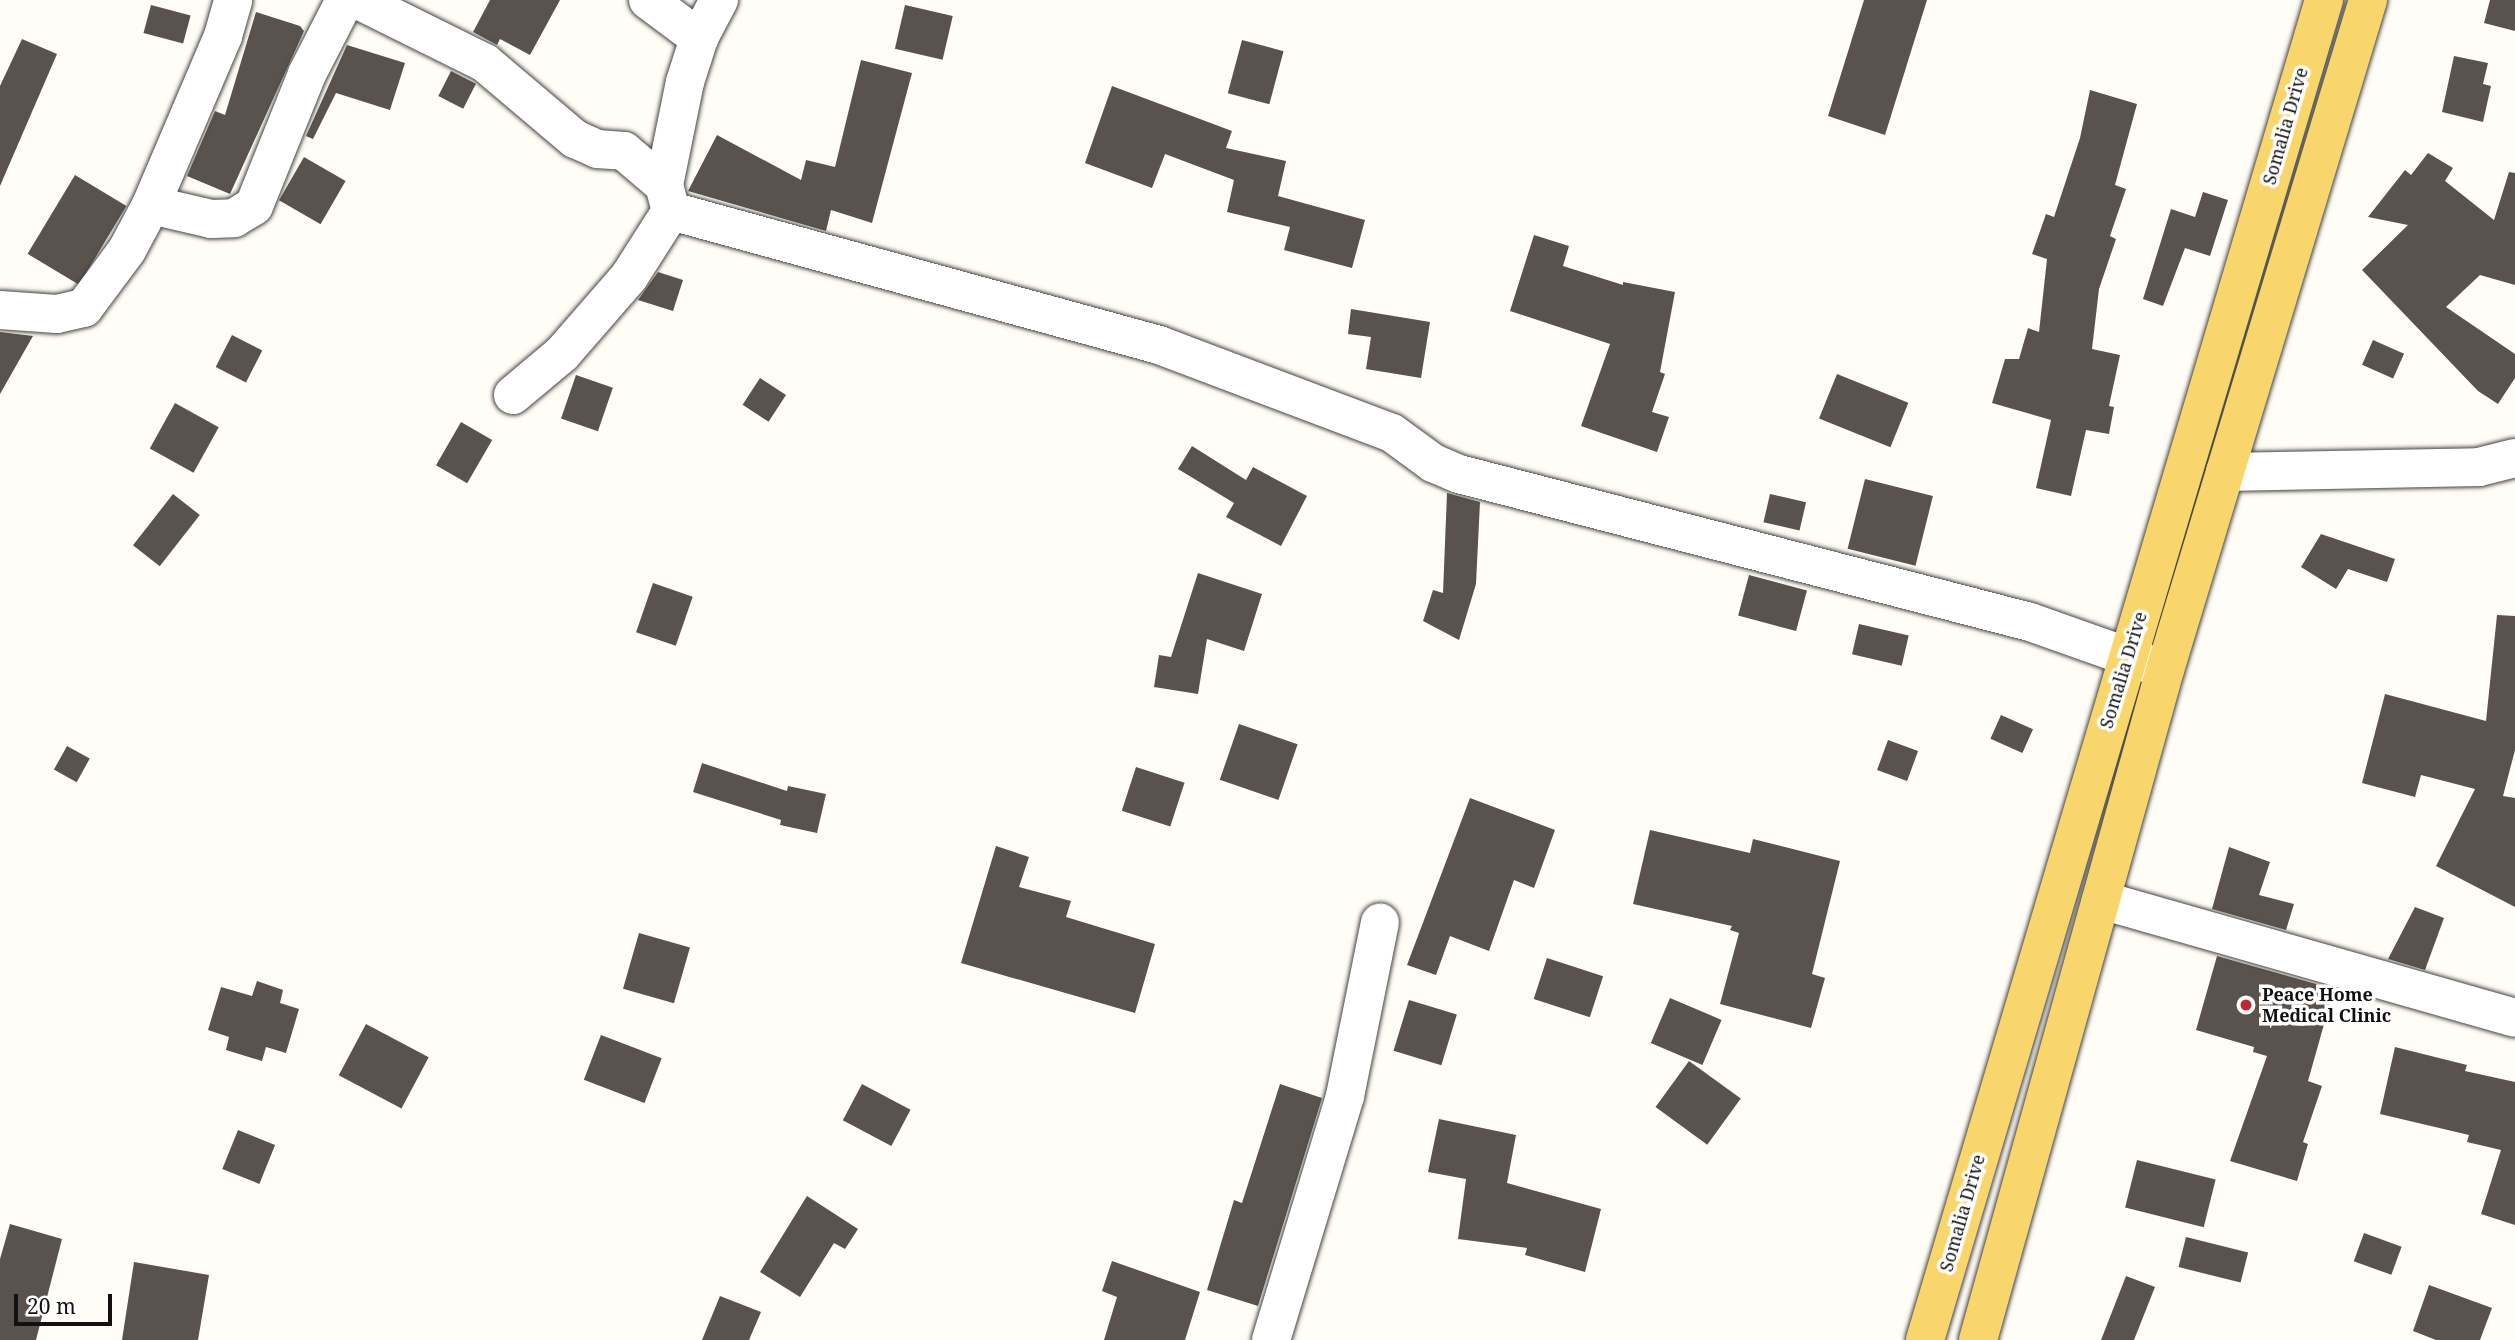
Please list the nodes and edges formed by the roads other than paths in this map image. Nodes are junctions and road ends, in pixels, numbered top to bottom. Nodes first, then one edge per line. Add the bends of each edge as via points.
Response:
1 (233, 0) edge
2 (345, 0) edge
3 (358, 0) edge
4 (648, 0) edge
5 (719, 0) edge
6 (2324, 0) edge
7 (2368, 0) edge
8 (699, 38) junction
9 (667, 198) junction
10 (151, 205) junction
11 (0, 310) edge
12 (513, 395) dead end
13 (2515, 458) edge
14 (2225, 472) junction
15 (2127, 656) junction
16 (2165, 670) junction
17 (2101, 900) junction
18 (1380, 923) dead end
19 (2515, 1018) edge
20 (1271, 1340) edge
21 (1925, 1340) edge
22 (1978, 1340) edge

1 - 10 street via 223,36
2 - 10 street via 307,75 254,206 234,218 211,219
3 - 9 street via 474,56 575,139 597,149 624,151
4 - 8 street
5 - 8 street
6 - 15 main road, Somalia Drive
7 - 14 main road
8 - 9 street
9 - 12 street via 647,254 579,335
9 - 15 street via 1159,345 1392,433 1433,463 1459,474 2003,614
10 - 11 street via 127,250 84,308 57,314
13 - 14 street via 2479,467
14 - 16 main road
15 - 16 street
15 - 21 main road, Somalia Drive
16 - 17 main road
17 - 19 street
17 - 22 main road
18 - 20 street via 1345,1096

